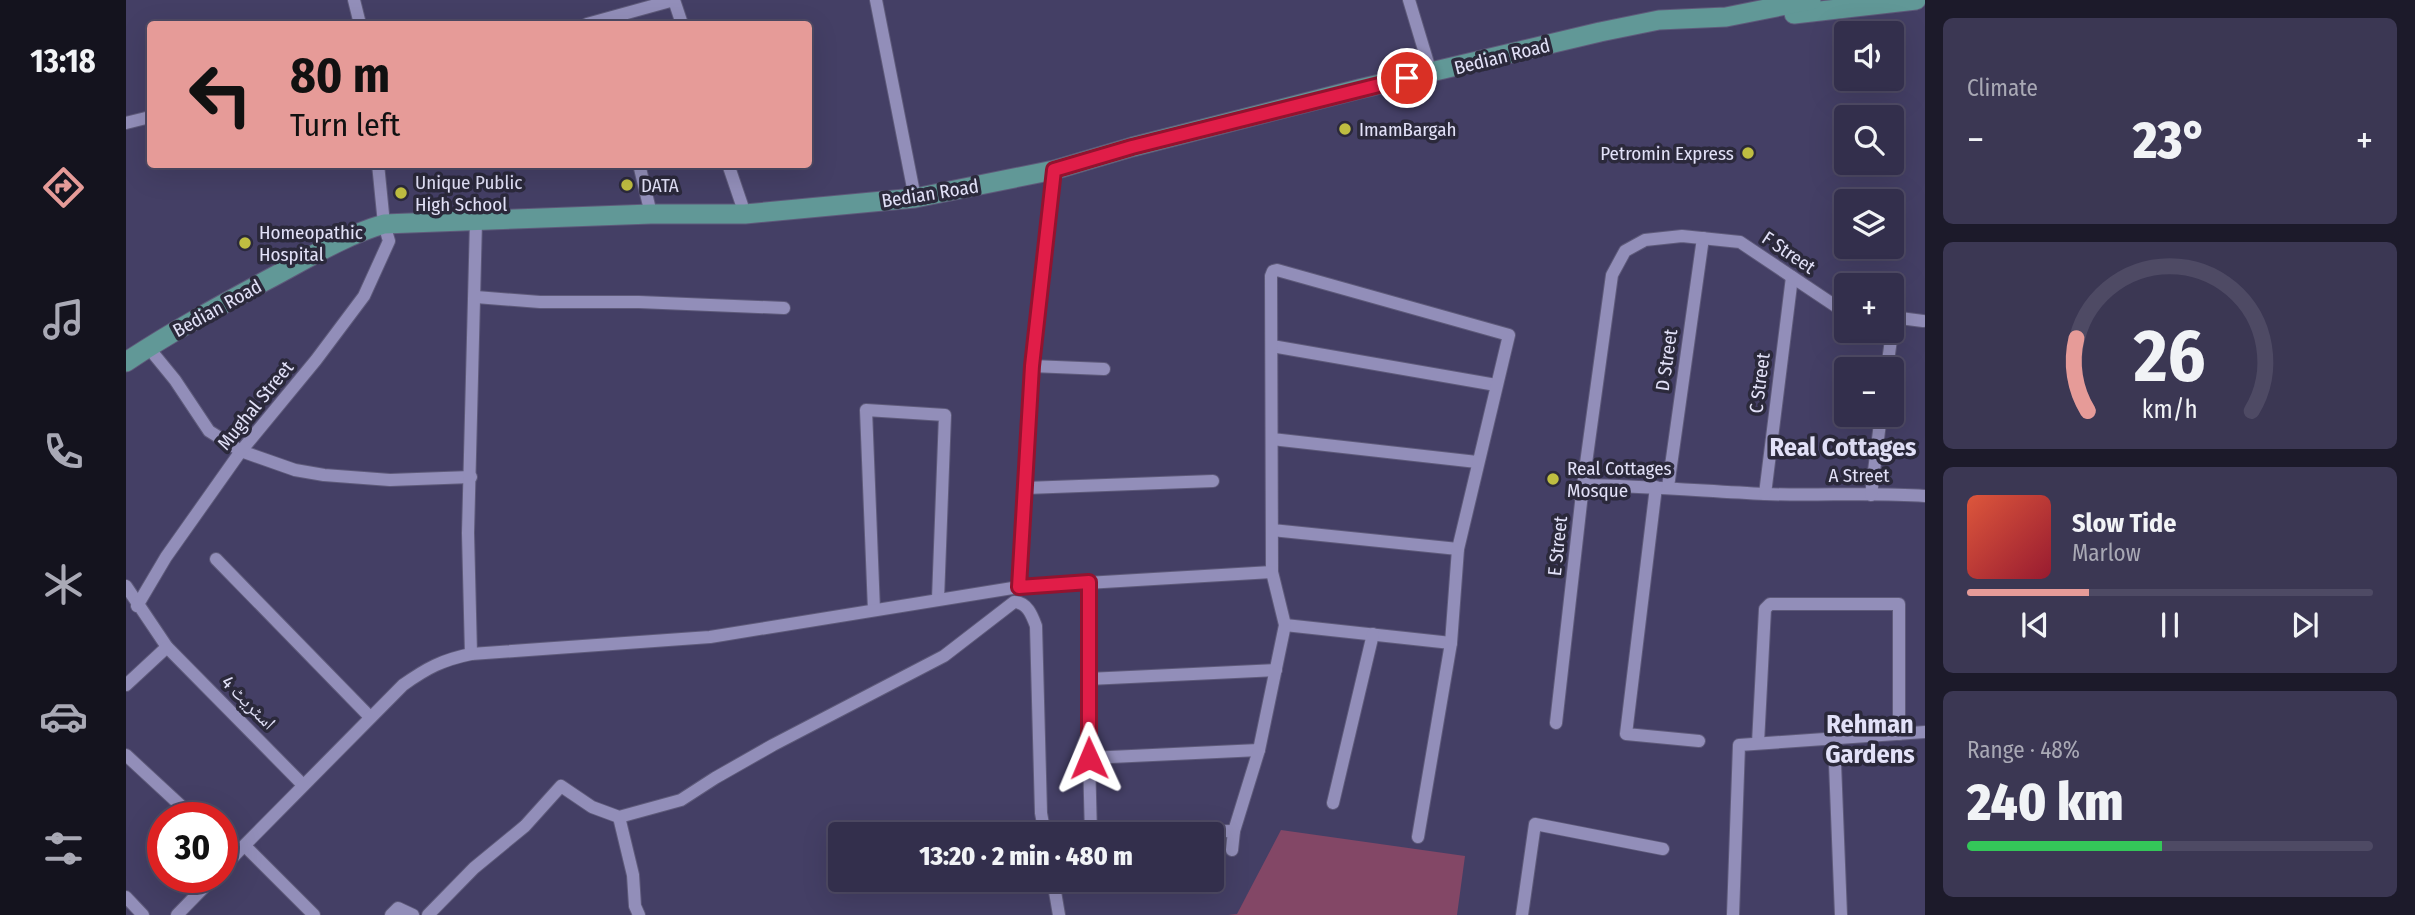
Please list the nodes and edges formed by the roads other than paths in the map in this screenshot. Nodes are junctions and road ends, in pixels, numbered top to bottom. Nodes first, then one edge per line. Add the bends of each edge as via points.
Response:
1 (354, 0) edge
2 (674, 0) edge
3 (876, 0) edge
4 (1409, 0) edge
5 (1811, 0) edge
6 (1909, 1) edge
7 (1925, 5) edge
8 (1751, 12) junction
9 (359, 21) edge
10 (603, 21) edge
11 (681, 21) edge
12 (1431, 73) junction
13 (147, 118) edge
14 (126, 123) edge
15 (378, 168) edge
16 (640, 168) edge
17 (729, 168) edge
18 (1054, 170) junction
19 (915, 198) junction
20 (650, 214) junction
21 (744, 214) junction
22 (476, 221) junction
23 (384, 224) junction
24 (1703, 238) junction
25 (1625, 251) joint
26 (1792, 276) junction
27 (476, 297) junction
28 (1834, 305) edge
29 (784, 308) dead end
30 (1904, 318) edge
31 (1923, 321) dead end
32 (1272, 346) junction
33 (148, 347) junction
34 (126, 362) edge
35 (1032, 366) junction
36 (1104, 369) dead end
37 (1496, 385) junction
38 (1880, 427) edge
39 (1272, 439) junction
40 (241, 451) junction
41 (1477, 462) junction
42 (471, 477) junction
43 (1213, 481) dead end
44 (1583, 485) junction
45 (1662, 487) junction
46 (1026, 488) junction
47 (1765, 494) junction
48 (1871, 495) junction
49 (1925, 496) edge
50 (1272, 530) junction
51 (1458, 549) junction
52 (216, 559) dead end
53 (1272, 572) junction
54 (1089, 582) junction
55 (126, 586) edge
56 (1019, 587) junction
57 (938, 599) junction
58 (137, 606) junction
59 (874, 610) junction
60 (1286, 625) junction
61 (1373, 635) junction
62 (1451, 643) junction
63 (167, 647) junction
64 (471, 654) junction
65 (1276, 670) junction
66 (1088, 679) junction
67 (126, 685) edge
68 (370, 717) junction
69 (1556, 723) dead end
70 (1925, 732) edge
71 (1899, 734) junction
72 (1834, 738) junction
73 (1699, 741) dead end
74 (1758, 743) junction
75 (1259, 750) junction
76 (126, 755) edge
77 (1089, 758) junction
78 (303, 785) junction
79 (177, 802) edge
80 (1333, 803) dead end
81 (619, 817) junction
82 (1043, 822) edge
83 (1091, 822) edge
84 (1224, 831) edge
85 (1234, 831) junction
86 (1418, 837) dead end
87 (245, 846) junction
88 (1663, 849) dead end
89 (1232, 850) dead end
90 (238, 852) edge
91 (1055, 892) edge
92 (198, 893) edge
93 (126, 897) edge
94 (143, 915) edge
95 (177, 915) edge
96 (314, 915) edge
97 (391, 915) edge
98 (413, 915) edge
99 (428, 915) edge
100 (639, 915) edge
101 (1059, 915) edge
102 (1522, 915) edge
103 (1733, 915) edge
104 (1841, 915) edge

1 - 9 street
2 - 10 street
2 - 11 street
3 - 19 street
4 - 12 street
5 - 8 main road, Bedian Road
6 - 7 main road, Bedian Road
6 - 8 main road, Bedian Road via 1782,15
8 - 12 main road, Bedian Road via 1659,20
12 - 18 main road, Bedian Road
13 - 14 street
15 - 23 street, Mughal Street
16 - 20 street
17 - 21 street
18 - 19 main road, Bedian Road
18 - 35 street
19 - 21 main road, Bedian Road
20 - 21 main road, Bedian Road
20 - 22 main road, Bedian Road
22 - 23 main road, Bedian Road
22 - 27 street
23 - 33 main road, Bedian Road via 320,251
23 - 40 street, Mughal Street via 389,241 364,296
24 - 25 street, F Street via 1645,240
24 - 26 street, F Street via 1741,242
24 - 45 street, D Street
25 - 44 street, E Street via 1612,275
26 - 28 street, F Street
26 - 47 street, C Street
27 - 29 street
27 - 42 street
30 - 31 street
32 - 37 street
32 - 37 street via 1271,276 1278,270 1506,333 1509,338
32 - 39 street
33 - 34 main road, Bedian Road
33 - 40 street via 209,431
35 - 36 street
35 - 46 street
37 - 41 street
38 - 48 street
39 - 41 street
39 - 50 street
40 - 42 street via 324,475 390,480
40 - 58 street, Mughal Street
41 - 51 street
42 - 64 street
43 - 46 street
44 - 45 street, A Street
44 - 69 street, E Street
45 - 47 street, A Street
45 - 73 street, D Street via 1626,734
46 - 56 street
47 - 48 street, A Street
48 - 49 street, A Street
50 - 51 street
50 - 53 street
51 - 62 street
52 - 68 street
53 - 54 street
53 - 60 street
54 - 56 street
54 - 66 street
55 - 58 street, اسٹریٹ 4
56 - 57 street
57 - 59 street
57 - 59 street via 945,415 866,410
58 - 63 street, اسٹریٹ 4
59 - 64 street via 710,637
60 - 61 street
60 - 65 street
61 - 62 street
61 - 80 street
62 - 86 street
63 - 67 street
63 - 78 street, اسٹریٹ 4
64 - 68 street via 439,662 403,685
65 - 66 street
65 - 75 street
66 - 77 street
68 - 78 street
70 - 71 street
71 - 72 street
71 - 74 street via 1899,604 1770,604 1765,609
72 - 74 street
72 - 104 street
74 - 103 street via 1739,745
75 - 77 street
75 - 85 street
76 - 79 street
77 - 83 street
78 - 87 street
81 - 82 street via 681,800 773,745 944,656 1018,602 1032,614 1036,626
81 - 99 street via 592,807 561,786 525,826 474,868
81 - 100 street
84 - 85 street
85 - 89 street
87 - 90 street
87 - 96 street
88 - 102 street via 1535,824
91 - 101 street
92 - 95 street
93 - 94 street
97 - 98 street via 398,908

